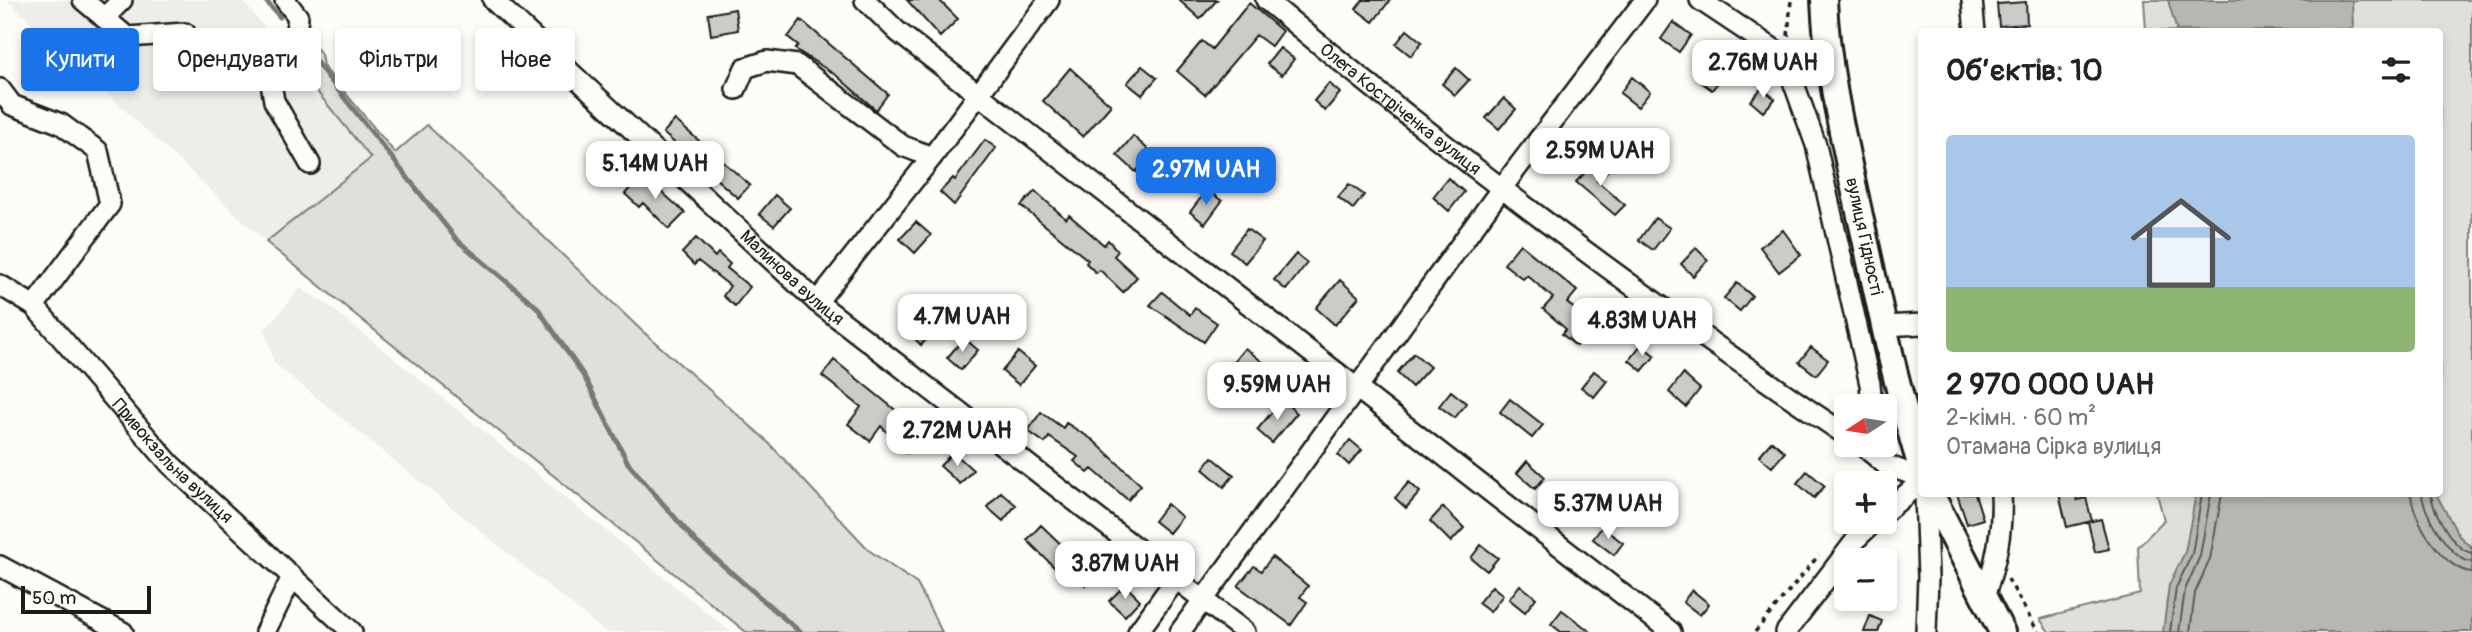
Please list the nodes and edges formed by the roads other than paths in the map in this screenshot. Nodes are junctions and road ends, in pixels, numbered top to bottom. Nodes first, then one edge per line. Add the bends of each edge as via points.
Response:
1 (83, 0) edge
2 (122, 0) edge
3 (285, 0) edge
4 (493, 0) edge
5 (865, 0) edge
6 (1049, 0) edge
7 (1266, 0) edge
8 (1645, 0) edge
9 (1700, 0) edge
10 (1824, 0) edge
11 (1972, 0) edge
12 (104, 18) junction
13 (1975, 28) edge
14 (153, 35) edge
15 (0, 89) edge
16 (736, 89) dead end
17 (979, 95) junction
18 (932, 157) junction
19 (310, 164) dead end
20 (1501, 189) junction
21 (0, 285) edge
22 (817, 302) junction
23 (34, 306) junction
24 (1918, 324) edge
25 (1884, 326) junction
26 (1359, 387) junction
27 (1871, 394) edge
28 (1834, 427) edge
29 (1878, 457) edge
30 (1918, 458) edge
31 (1918, 478) edge
32 (1918, 483) edge
33 (1925, 497) edge
34 (1932, 497) edge
35 (2001, 497) edge
36 (1897, 502) edge
37 (1861, 534) edge
38 (0, 566) edge
39 (292, 577) junction
40 (1176, 579) junction
41 (1983, 600) junction
42 (1205, 602) junction
43 (123, 632) edge
44 (265, 632) edge
45 (352, 632) edge
46 (1138, 632) edge
47 (1180, 632) edge
48 (1245, 632) edge
49 (1671, 632) edge
50 (1786, 632) edge
51 (1926, 632) edge
52 (2002, 632) edge

1 - 12 street
2 - 12 street
3 - 19 street via 298,17 292,46 270,77 274,102
4 - 22 street, Малинова вулиця
5 - 17 street
6 - 17 street
7 - 20 street, Олега Костріченка вулиця
8 - 20 street
9 - 27 street via 1784,56 1816,145
10 - 25 main road, вулиця Гідності via 1826,40
11 - 13 street
12 - 14 street via 127,37
15 - 23 street via 12,105 61,124 99,151 110,204
16 - 18 street via 745,68 767,61 797,65 903,146
17 - 18 street
17 - 26 street
18 - 22 street
20 - 26 street
20 - 28 street, Олега Костріченка вулиця
21 - 23 street, Привокзальна вулиця
22 - 40 street, Малинова вулиця
23 - 39 street, Привокзальна вулиця via 170,464
24 - 25 street
25 - 30 main road, вулиця Гідності
26 - 42 street
26 - 49 street
29 - 31 street
32 - 36 street
33 - 51 street
34 - 41 main road
35 - 41 street via 1997,561
37 - 50 street
38 - 43 street
39 - 44 street
39 - 45 street, Привокзальна вулиця
40 - 42 street, Малинова вулиця
40 - 46 street
41 - 52 main road
42 - 47 street
42 - 48 street, Малинова вулиця

